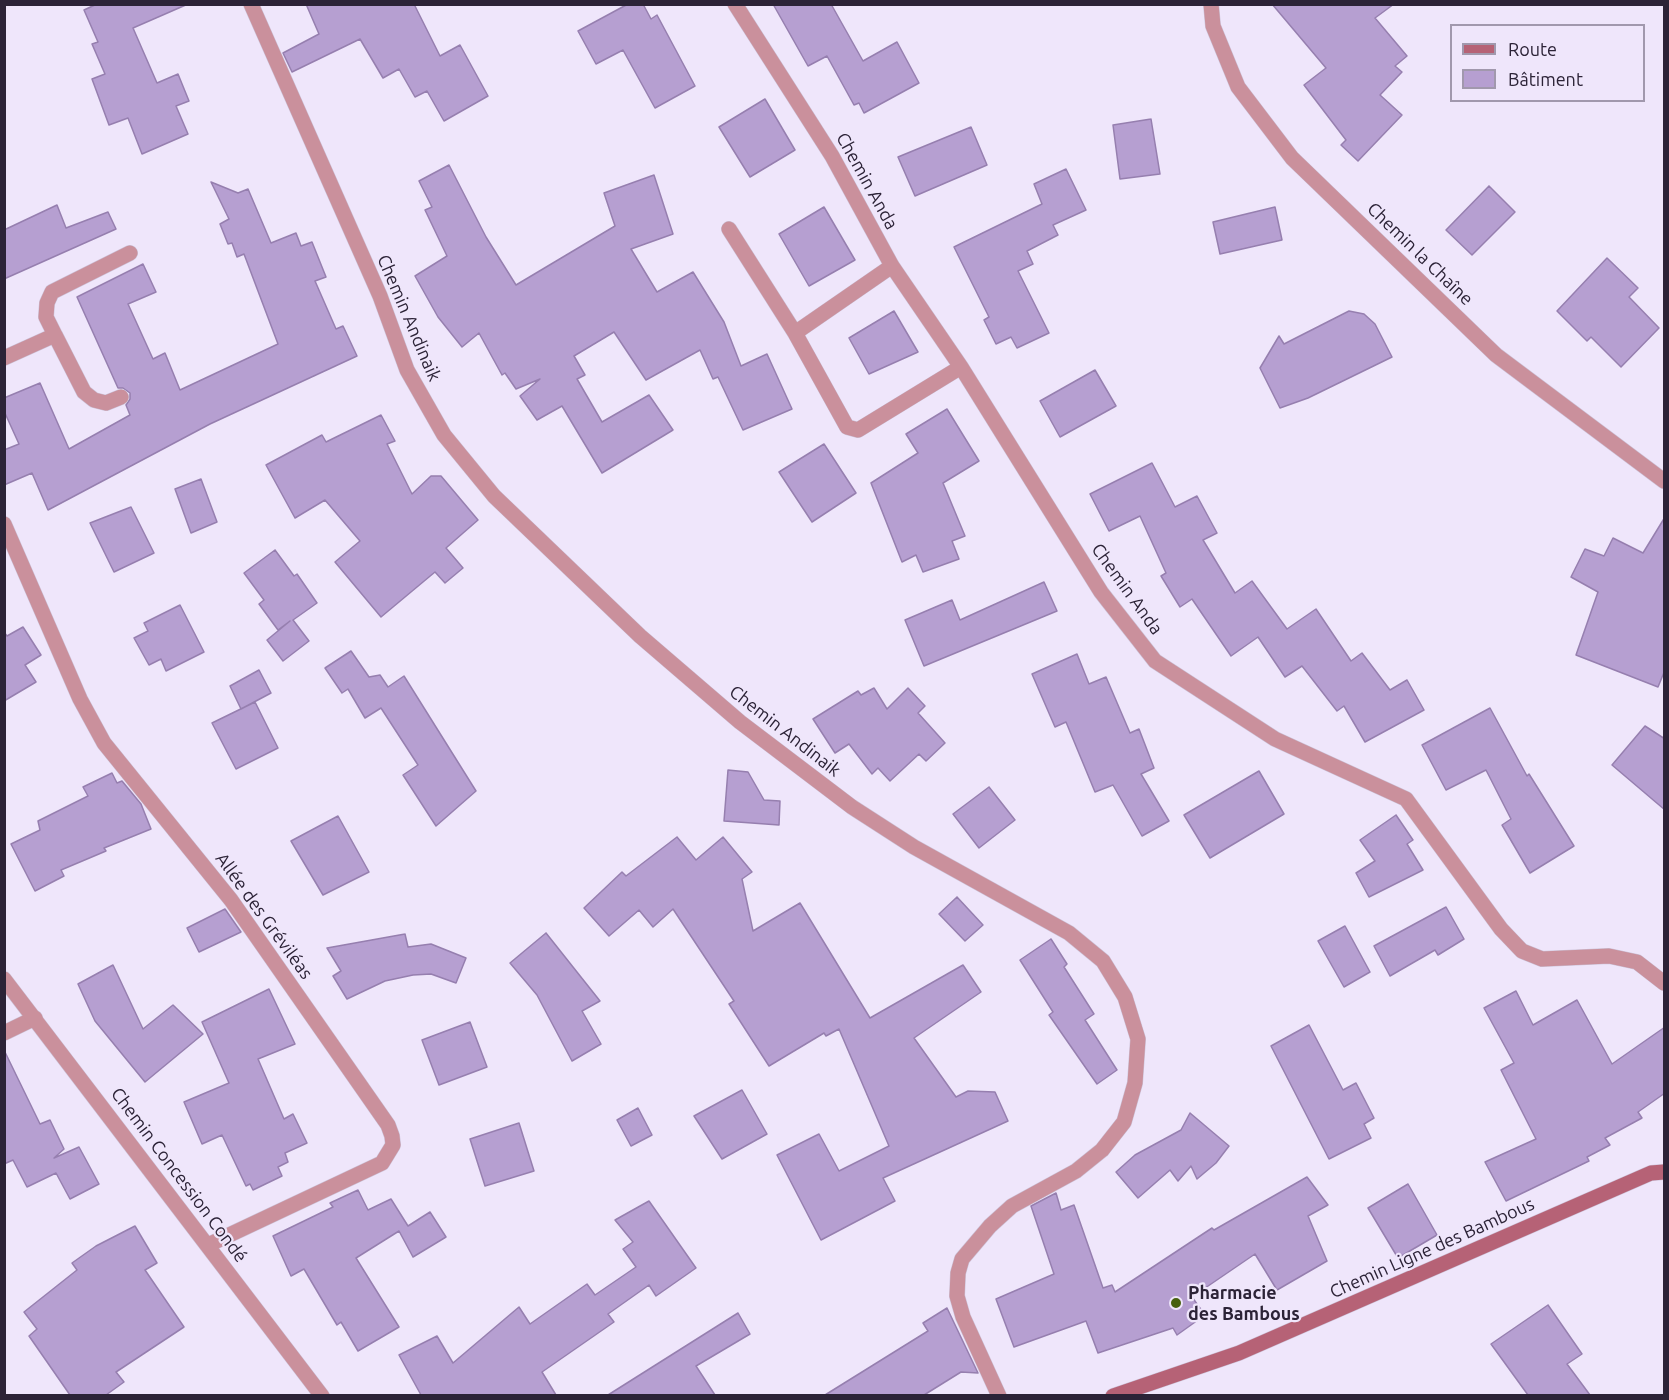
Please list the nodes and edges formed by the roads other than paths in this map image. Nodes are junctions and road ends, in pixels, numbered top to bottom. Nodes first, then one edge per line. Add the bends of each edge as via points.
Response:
1 (251, 4) edge
2 (735, 4) edge
3 (1211, 4) edge
4 (729, 229) dead end
5 (130, 253) dead end
6 (892, 266) junction
7 (795, 333) junction
8 (54, 335) junction
9 (4, 358) edge
10 (961, 367) junction
11 (121, 398) dead end
12 (1665, 481) edge
13 (4, 524) edge
14 (4, 979) edge
15 (1665, 982) edge
16 (35, 1018) junction
17 (4, 1033) edge
18 (1665, 1172) edge
19 (208, 1245) junction
20 (322, 1395) edge
21 (999, 1395) edge
22 (1113, 1395) edge

1 - 21 street, Chemin Andinaik via 380,296 407,369 444,435 494,496 640,636 740,722 852,807 914,847 1069,933 1103,961 1125,997 1138,1039 1135,1083 1124,1122 1102,1149 1076,1171 1012,1206 972,1245 960,1266 957,1296 963,1317
2 - 6 street, Chemin Anda via 832,156
3 - 12 street, Chemin la Chaîne via 1213,26 1238,87 1292,158 1496,355
4 - 7 street
5 - 8 street via 52,292 46,317
6 - 7 street
6 - 10 street, Chemin Anda
7 - 10 street via 841,420 858,430
8 - 9 street
8 - 11 street via 84,392 106,403
10 - 15 street, Chemin Anda via 1101,592 1155,661 1275,739 1406,800 1501,929 1522,951 1542,959 1609,956 1637,962
13 - 19 street, Allée des Gréviléas via 80,699 104,743 231,900 392,1136 393,1145 382,1163
14 - 16 street, Chemin Concession Condé
16 - 17 street
16 - 19 street, Chemin Concession Condé
18 - 22 main road, Chemin Ligne des Bambous via 1651,1173 1239,1353
19 - 20 street, Chemin Concession Condé

